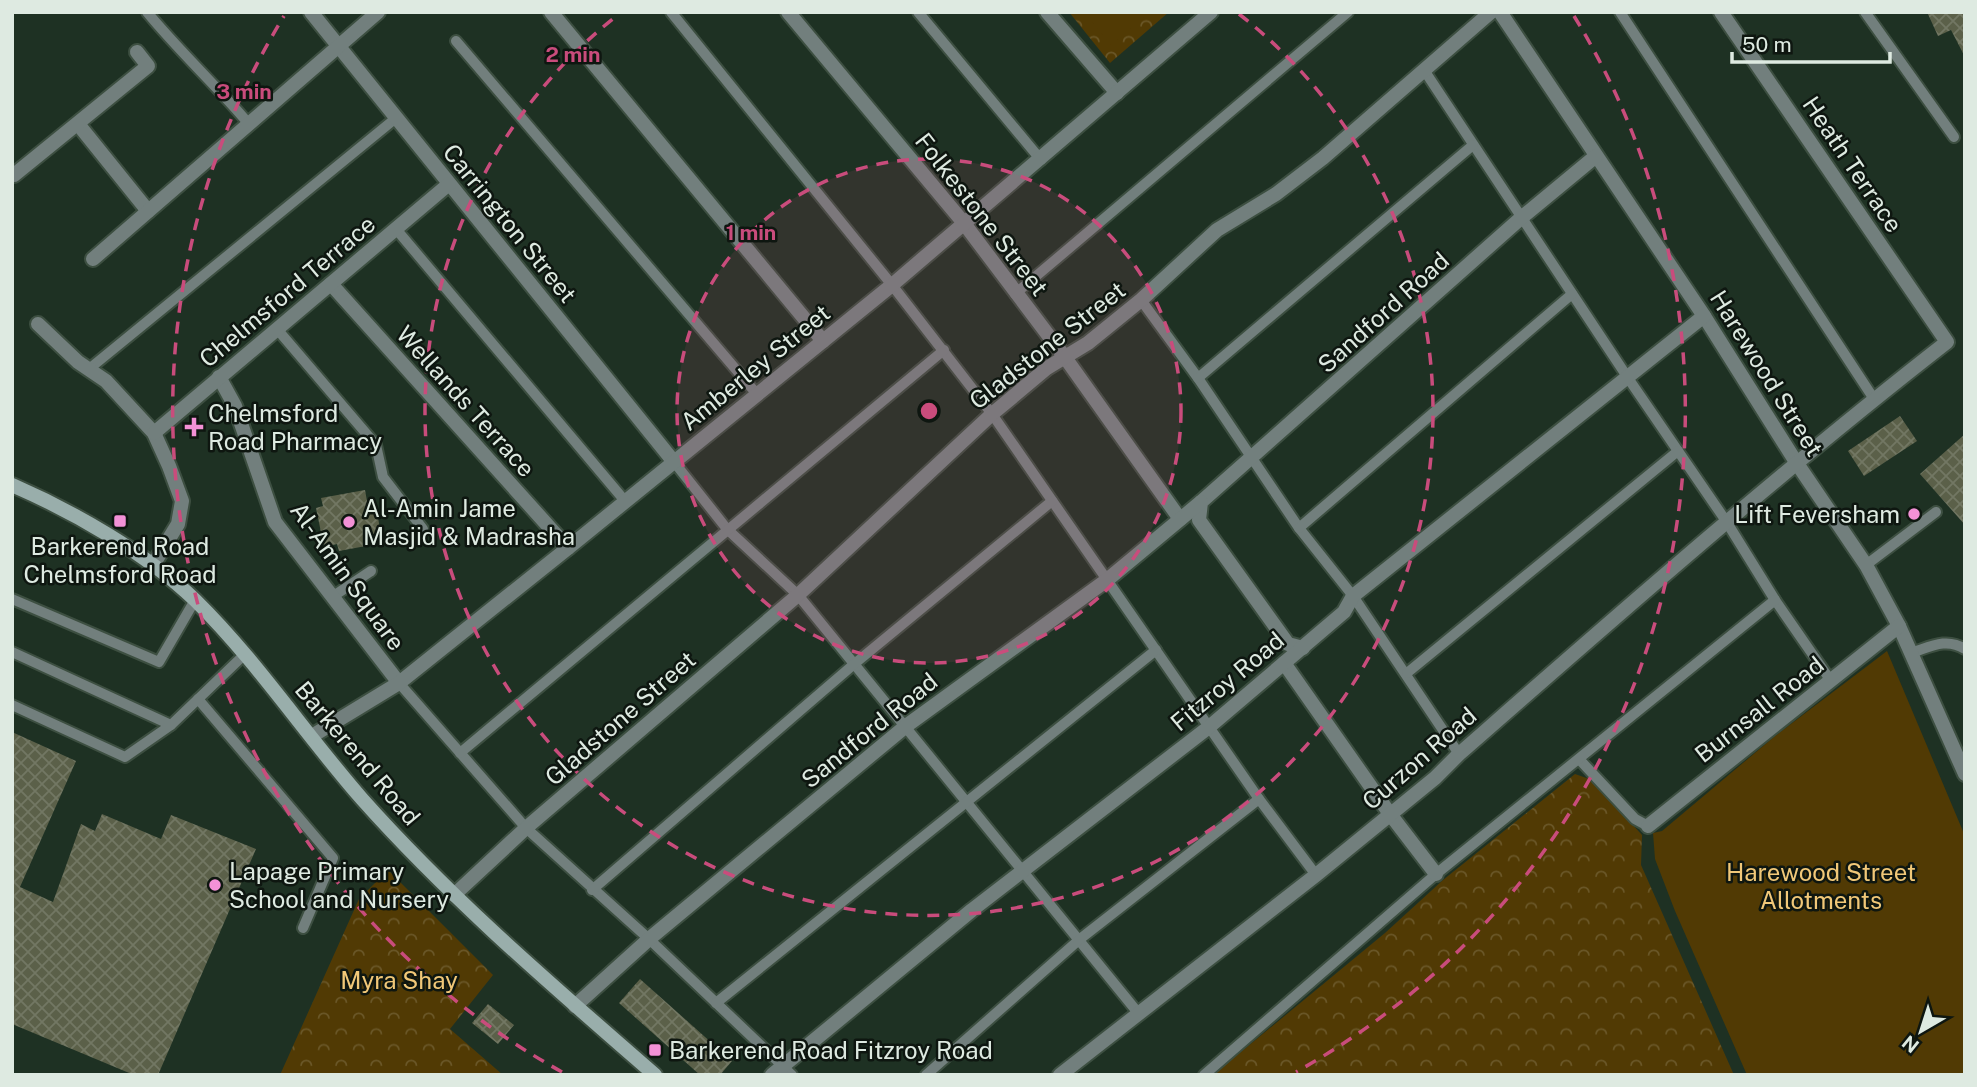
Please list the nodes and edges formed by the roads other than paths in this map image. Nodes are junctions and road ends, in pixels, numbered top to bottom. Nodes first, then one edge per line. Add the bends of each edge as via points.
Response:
1 (147, 12) edge
2 (311, 12) edge
3 (378, 12) edge
4 (551, 12) edge
5 (671, 12) edge
6 (788, 12) edge
7 (918, 12) edge
8 (1047, 12) edge
9 (1211, 12) edge
10 (1349, 12) edge
11 (1491, 12) edge
12 (1500, 12) edge
13 (1620, 12) edge
14 (1721, 12) edge
15 (1864, 12) edge
16 (456, 41) dead end
17 (339, 46) junction
18 (137, 52) dead end
19 (1424, 70) junction
20 (1117, 93) junction
21 (396, 118) junction
22 (78, 124) junction
23 (249, 124) junction
24 (1954, 137) dead end
25 (1473, 145) junction
26 (1596, 156) junction
27 (1041, 160) junction
28 (14, 176) dead end
29 (449, 184) junction
30 (148, 211) junction
31 (1521, 218) junction
32 (963, 222) junction
33 (396, 229) junction
34 (93, 259) dead end
35 (331, 285) junction
36 (892, 285) junction
37 (1015, 293) junction
38 (1572, 294) junction
39 (1141, 300) junction
40 (1704, 316) junction
41 (38, 324) dead end
42 (277, 329) junction
43 (823, 341) junction
44 (1947, 342) joint
45 (944, 350) junction
46 (1064, 356) junction
47 (89, 369) junction
48 (219, 377) junction
49 (1628, 377) junction
50 (1198, 378) junction
51 (756, 393) junction
52 (1874, 399) junction
53 (992, 414) junction
54 (154, 433) junction
55 (1678, 451) junction
56 (1253, 458) junction
57 (674, 462) junction
58 (1796, 462) junction
59 (12, 485) edge
60 (625, 501) junction
61 (1052, 501) junction
62 (1201, 502) junction
63 (1936, 512) dead end
64 (1180, 519) junction
65 (1726, 521) junction
66 (1299, 528) junction
67 (423, 529) dead end
68 (727, 529) junction
69 (568, 548) junction
70 (153, 565) junction
71 (1866, 565) junction
72 (371, 571) dead end
73 (1107, 580) junction
74 (798, 595) junction
75 (1353, 596) junction
76 (332, 597) junction
77 (12, 599) edge
78 (195, 600) junction
79 (1775, 600) junction
80 (1899, 626) junction
81 (1303, 648) junction
82 (1965, 649) edge
83 (1156, 650) junction
84 (12, 652) edge
85 (1911, 653) junction
86 (245, 654) junction
87 (1284, 663) junction
88 (853, 665) junction
89 (1407, 673) junction
90 (1831, 681) junction
91 (399, 683) junction
92 (198, 699) junction
93 (12, 705) edge
94 (171, 725) junction
95 (906, 726) junction
96 (1209, 727) junction
97 (312, 736) junction
98 (460, 753) junction
99 (1459, 754) junction
100 (1579, 759) junction
101 (1965, 774) edge
102 (1259, 799) junction
103 (966, 801) junction
104 (1390, 814) junction
105 (1648, 826) joint
106 (526, 828) junction
107 (1024, 871) junction
108 (1436, 874) junction
109 (1316, 875) junction
110 (592, 890) junction
111 (454, 895) junction
112 (303, 928) dead end
113 (649, 939) junction
114 (1080, 939) junction
115 (716, 1003) junction
116 (575, 1006) junction
117 (1139, 1014) junction
118 (782, 1072) edge
119 (655, 1075) edge
120 (926, 1075) edge
121 (1060, 1075) edge
122 (1204, 1075) edge

1 - 23 lane
2 - 17 street, Carrington Street
3 - 17 street
4 - 43 street
5 - 36 lane
6 - 32 street, Folkestone Street
7 - 27 lane
8 - 20 street
9 - 20 street, Amberley Street
10 - 37 lane
11 - 19 street, Gladstone Street
12 - 26 street, Harewood Street
13 - 52 lane
14 - 44 street, Heath Terrace
15 - 24 lane
16 - 51 lane
17 - 21 street, Carrington Street
17 - 23 street
18 - 22 street via 148,66
19 - 25 lane
19 - 39 street, Gladstone Street via 1323,158 1217,230
20 - 27 street, Amberley Street
21 - 29 street, Carrington Street
21 - 47 lane
22 - 28 street
22 - 30 street
23 - 30 street
25 - 31 lane
25 - 50 lane
26 - 31 street, Sandford Road
26 - 40 street, Harewood Street
27 - 32 street, Amberley Street
29 - 33 street, Chelmsford Terrace
29 - 57 street, Carrington Street
30 - 34 street
31 - 38 lane
31 - 56 street, Sandford Road
32 - 36 street, Amberley Street
32 - 37 street, Folkestone Street
33 - 35 street, Chelmsford Terrace
33 - 60 lane
35 - 42 street, Chelmsford Terrace
35 - 69 street, Wellands Terrace
36 - 43 street, Amberley Street
36 - 45 lane
37 - 46 street, Folkestone Street
38 - 49 lane
38 - 66 lane
39 - 46 street, Gladstone Street via 1088,343
39 - 50 lane
40 - 49 street, Fitzroy Road
40 - 58 street, Harewood Street
41 - 47 street
42 - 48 street, Chelmsford Terrace
42 - 67 lane via 376,445 383,477
43 - 51 street, Amberley Street
44 - 52 street, Curzon Road
45 - 53 lane
45 - 68 lane
46 - 53 street, Gladstone Street
46 - 64 street, Folkestone Street
47 - 54 street
48 - 54 street, Chelmsford Terrace
48 - 76 street, Al-Amin Square via 235,406 275,522
49 - 55 lane
49 - 75 street, Fitzroy Road
50 - 56 lane
51 - 57 street, Amberley Street
52 - 58 street, Curzon Road
53 - 61 lane
53 - 74 street, Gladstone Street
54 - 70 street via 182,501 178,524
55 - 65 lane
55 - 89 lane
56 - 62 street, Sandford Road
56 - 66 lane
57 - 60 street, Amberley Street
57 - 68 lane
58 - 65 street, Curzon Road
58 - 71 street, Harewood Street
59 - 70 main road, Barkerend Road via 56,504
60 - 69 street, Amberley Street
61 - 73 lane
61 - 88 lane
62 - 64 street, Sandford Road
62 - 81 street via 1199,520 1288,644
63 - 71 lane
64 - 73 street, Sandford Road
65 - 79 lane
65 - 99 street, Curzon Road
66 - 75 lane
68 - 74 lane
68 - 98 lane
69 - 91 street, Amberley Street
70 - 78 main road, Barkerend Road
71 - 80 street, Harewood Street
72 - 76 lane
73 - 83 lane
73 - 95 street, Sandford Road
74 - 88 lane
74 - 106 street, Gladstone Street
75 - 81 street, Fitzroy Road via 1344,612
75 - 89 lane
76 - 91 street, Al-Amin Square
77 - 78 lane via 159,663
78 - 86 main road, Barkerend Road
79 - 90 lane
79 - 100 lane
80 - 85 street, Harewood Street
80 - 90 street, Burnsall Road
81 - 87 street, Fitzroy Road
82 - 85 lane via 1942,643
83 - 96 lane
83 - 103 lane
84 - 94 lane
85 - 101 street, Harewood Street
86 - 92 lane
86 - 97 main road, Barkerend Road
87 - 96 street, Fitzroy Road
87 - 104 street
88 - 95 lane
88 - 110 lane
89 - 99 lane
90 - 105 street, Burnsall Road
91 - 97 street, Amberley Street
91 - 98 lane
92 - 94 lane
92 - 112 lane via 333,858
93 - 94 lane via 125,757
95 - 103 lane
95 - 113 street, Sandford Road
96 - 102 lane
96 - 107 street, Fitzroy Road
97 - 111 main road, Barkerend Road via 362,799
98 - 106 lane
99 - 104 street, Curzon Road
100 - 105 lane via 1635,819
100 - 108 lane
102 - 109 lane
102 - 114 lane
103 - 107 lane
103 - 115 lane
104 - 108 street
104 - 109 street, Curzon Road
106 - 110 lane
106 - 111 street, Gladstone Street
107 - 114 lane
107 - 118 street, Fitzroy Road
108 - 122 lane
109 - 117 street, Curzon Road
110 - 113 lane
111 - 116 main road, Barkerend Road
113 - 115 lane
113 - 116 street, Sandford Road
114 - 117 lane
114 - 120 lane
115 - 118 lane
116 - 119 main road, Barkerend Road
117 - 121 street, Curzon Road

